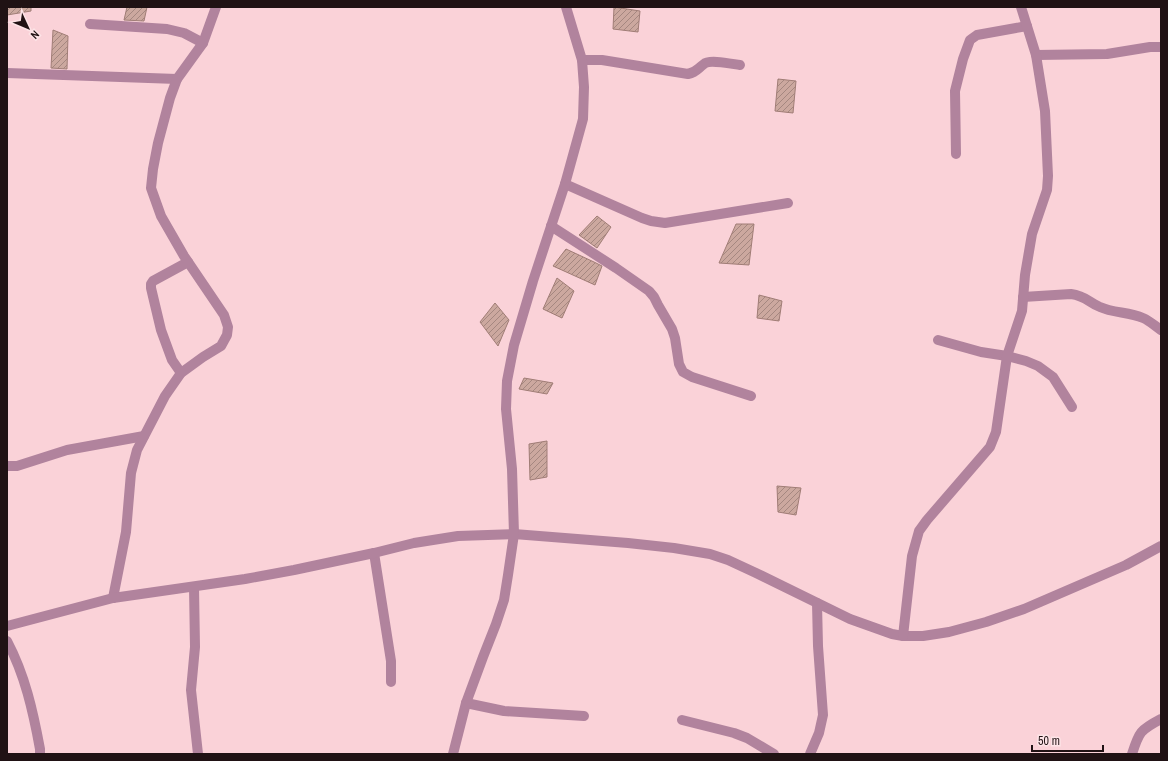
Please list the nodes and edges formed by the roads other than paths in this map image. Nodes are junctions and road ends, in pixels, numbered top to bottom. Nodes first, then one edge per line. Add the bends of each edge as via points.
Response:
1 (216, 7) edge
2 (566, 7) edge
3 (1021, 7) edge
4 (90, 24) dead end
5 (1027, 26) junction
6 (203, 43) junction
7 (1161, 47) edge
8 (1036, 55) junction
9 (582, 60) junction
10 (740, 65) dead end
11 (7, 73) edge
12 (177, 79) junction
13 (956, 154) dead end
14 (566, 184) junction
15 (788, 203) dead end
16 (552, 226) junction
17 (188, 262) junction
18 (1023, 297) junction
19 (1161, 330) edge
20 (938, 340) dead end
21 (1007, 356) junction
22 (181, 373) junction
23 (752, 396) dead end
24 (1072, 406) dead end
25 (144, 436) junction
26 (7, 466) edge
27 (514, 534) junction
28 (1161, 546) edge
29 (374, 553) junction
30 (194, 587) junction
31 (113, 598) junction
32 (817, 603) junction
33 (7, 626) edge
34 (903, 636) junction
35 (7, 641) edge
36 (391, 682) dead end
37 (466, 703) junction
38 (584, 716) dead end
39 (1161, 719) edge
40 (682, 720) dead end
41 (812, 753) edge
42 (40, 754) edge
43 (198, 754) edge
44 (453, 754) edge
45 (774, 754) edge
46 (1132, 754) edge

1 - 6 street
2 - 9 street
3 - 5 street
4 - 6 street via 167,29 184,33
5 - 8 street
5 - 13 street via 977,35 970,40 955,92
6 - 12 street
7 - 8 street via 1107,54
8 - 18 street via 1045,111 1048,176 1047,190 1032,234
9 - 10 street via 602,60 688,74 694,73 710,61
9 - 14 street via 583,119
11 - 12 street
12 - 17 street via 158,143 152,188 161,216
14 - 15 street via 642,218 665,223
14 - 16 street
16 - 23 street via 649,291 672,329 683,372
16 - 27 street via 514,345 508,381 506,409 512,469
17 - 22 street via 151,284 160,330 172,360
17 - 22 street via 224,315 228,326 227,335 221,346
18 - 19 street via 1079,295 1098,307 1141,317
18 - 21 street via 1022,311
20 - 21 street
21 - 24 street via 1038,366 1053,377
21 - 34 street via 996,432 990,447 919,531 912,556
22 - 25 street via 165,396
25 - 26 street via 67,450 17,466
25 - 31 street via 136,450 131,473 126,532
27 - 29 street via 458,536
27 - 32 street via 628,543 710,554 728,560
27 - 37 street via 504,600
28 - 34 street via 1126,565 1024,609 950,632
29 - 30 street
29 - 36 street via 391,661
30 - 31 street
30 - 43 street via 195,647 191,690
31 - 33 street
32 - 34 street via 850,619
32 - 41 street via 823,715
35 - 42 street via 15,655 30,700
37 - 38 street via 504,711
37 - 44 street
39 - 46 street via 1145,727 1137,738
40 - 45 street via 734,733

